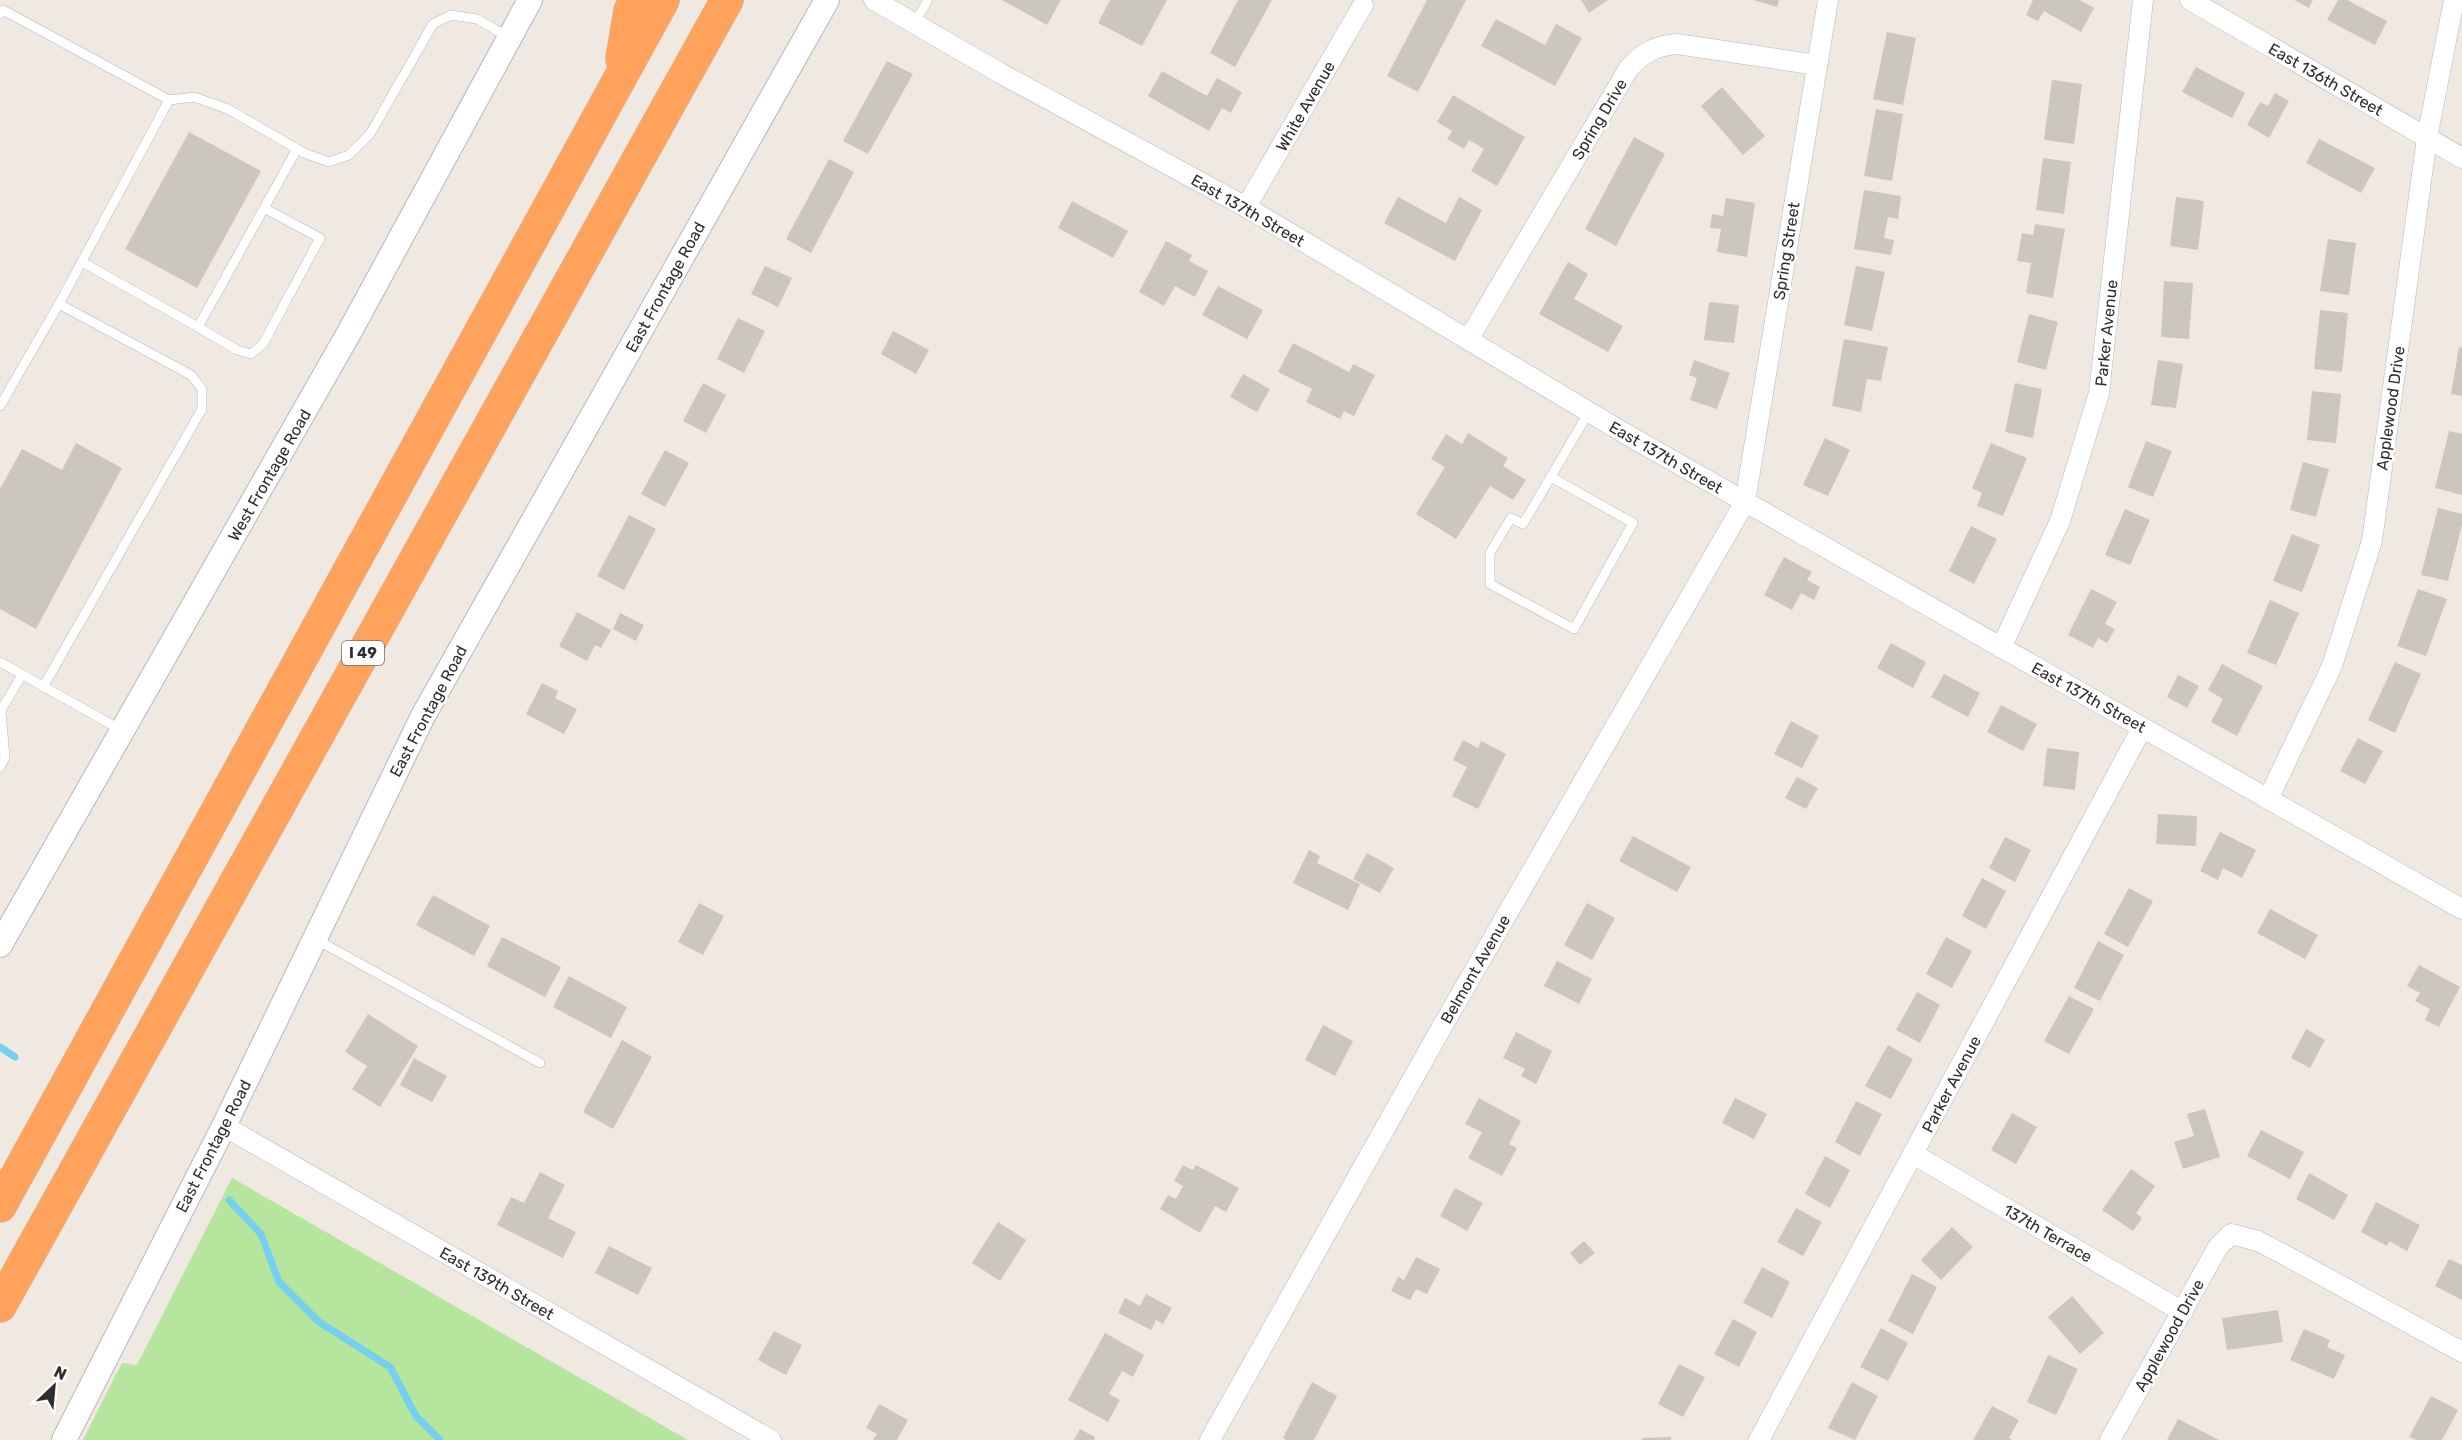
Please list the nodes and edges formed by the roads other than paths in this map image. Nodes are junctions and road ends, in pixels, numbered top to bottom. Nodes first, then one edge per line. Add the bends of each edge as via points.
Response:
1 (530, 0) edge
2 (635, 0) edge
3 (663, 0) edge
4 (727, 0) edge
5 (826, 0) edge
6 (874, 0) edge
7 (928, 0) edge
8 (1828, 0) edge
9 (2143, 0) edge
10 (2190, 0) edge
11 (2454, 0) edge
12 (1363, 5) dead end
13 (1, 11) edge
14 (914, 24) junction
15 (510, 38) junction
16 (1817, 64) junction
17 (618, 84) junction
18 (169, 100) junction
19 (2427, 138) junction
20 (297, 149) junction
21 (2462, 158) edge
22 (1246, 207) junction
23 (264, 208) junction
24 (82, 262) junction
25 (59, 304) junction
26 (198, 327) junction
27 (1468, 340) junction
28 (0, 406) edge
29 (1589, 412) junction
30 (1551, 477) junction
31 (1745, 502) junction
32 (2001, 648) junction
33 (0, 662) edge
34 (22, 675) junction
35 (43, 687) junction
36 (1, 712) edge
37 (2142, 728) junction
38 (123, 732) junction
39 (0, 767) edge
40 (2268, 799) junction
41 (2462, 909) edge
42 (315, 939) junction
43 (0, 945) edge
44 (540, 1063) dead end
45 (224, 1126) junction
46 (1913, 1154) junction
47 (0, 1206) edge
48 (0, 1306) edge
49 (2183, 1312) junction
50 (2462, 1352) edge
51 (64, 1440) edge
52 (771, 1440) edge
53 (1210, 1440) edge
54 (1759, 1440) edge
55 (2110, 1440) edge

1 - 15 street, West Frontage Road
2 - 17 highway
3 - 17 highway
4 - 48 highway, I 49
5 - 42 street, East Frontage Road via 423,716
6 - 14 street, East 137th Street
7 - 14 lane
8 - 16 street, Spring Street
9 - 32 street, Parker Avenue via 2099,393 2060,521
10 - 19 street, East 136th Street
11 - 19 street, Applewood Drive
12 - 22 street, White Avenue
13 - 18 lane
14 - 22 street, East 137th Street
15 - 20 lane via 477,19 451,15 433,24 370,134 349,155 329,162
15 - 38 street, West Frontage Road
16 - 27 street, Spring Drive via 1677,44 1658,46 1642,54 1629,68
16 - 31 street, Spring Street
17 - 47 highway
18 - 20 lane via 194,97 228,109
18 - 24 lane
19 - 21 street, East 136th Street
19 - 40 street, Applewood Drive via 2372,541 2332,666
20 - 23 lane
22 - 27 street, East 137th Street
23 - 26 lane
23 - 26 lane via 320,238 263,344 251,354 237,351
24 - 25 lane
24 - 26 lane
25 - 28 lane
25 - 35 lane via 190,375 202,388 202,409
27 - 29 street, East 137th Street
29 - 30 lane
29 - 31 street, East 137th Street
30 - 30 lane via 1523,524 1511,518 1490,553 1490,584 1574,629 1633,523
31 - 32 street, East 137th Street
31 - 53 street, Belmont Avenue via 1439,1032
32 - 37 street, East 137th Street
33 - 34 lane
34 - 35 lane
34 - 36 lane
35 - 38 lane
36 - 39 lane via 6,757
37 - 40 street, East 137th Street
37 - 46 street, Parker Avenue
38 - 43 street, West Frontage Road
40 - 41 street, East 137th Street
42 - 44 lane
42 - 45 street, East Frontage Road
45 - 51 street, East Frontage Road
45 - 52 street, East 139th Street
46 - 49 street, 137th Terrace
46 - 54 street, Parker Avenue
49 - 50 street, Applewood Drive via 2218,1247 2232,1234 2258,1241
49 - 55 street, Applewood Drive

